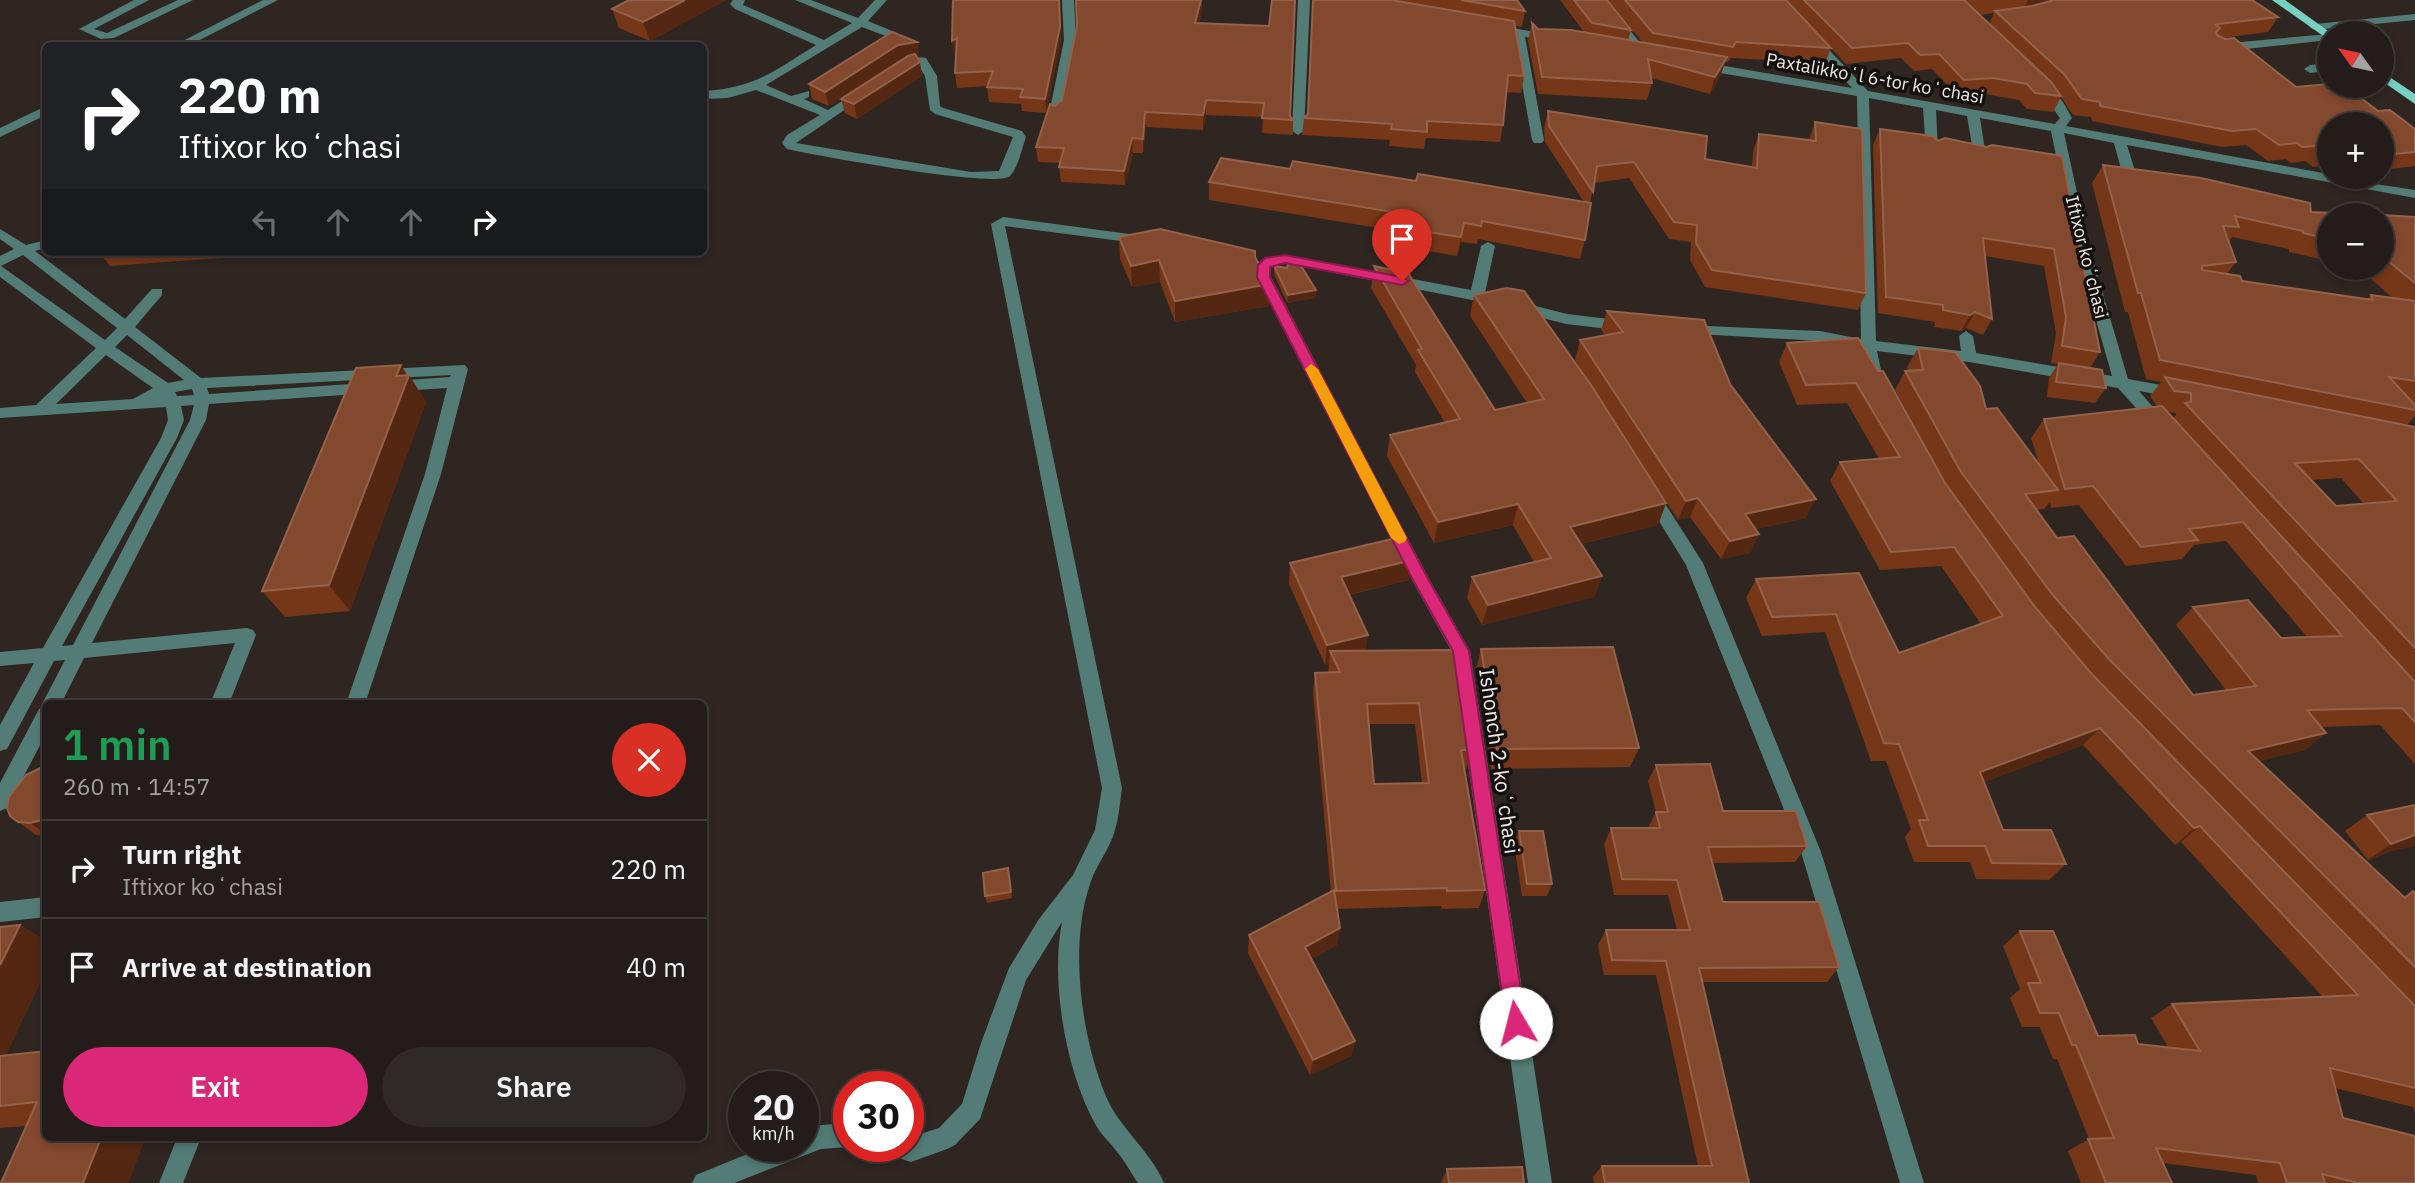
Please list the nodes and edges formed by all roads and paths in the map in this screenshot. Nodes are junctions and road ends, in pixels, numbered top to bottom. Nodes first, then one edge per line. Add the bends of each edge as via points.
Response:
1 (142, 0) edge
2 (187, 0) edge
3 (272, 0) edge
4 (740, 0) edge
5 (801, 0) edge
6 (881, 0) edge
7 (1068, 0) edge
8 (1304, 0) edge
9 (1600, 0) edge
10 (2278, 0) edge
11 (2415, 17) edge
12 (860, 23) junction
13 (1479, 25) edge
14 (2315, 27) joint
15 (1802, 28) edge
16 (1518, 32) junction
17 (2317, 38) edge
18 (186, 42) edge
19 (1569, 42) edge
20 (825, 45) junction
21 (2215, 48) edge
22 (1620, 51) edge
23 (872, 52) edge
24 (1645, 56) junction
25 (1659, 58) edge
26 (1686, 63) edge
27 (2317, 68) edge
28 (2310, 69) dead end
29 (2030, 75) edge
30 (757, 86) junction
31 (817, 86) edge
32 (2409, 90) edge
33 (1863, 92) junction
34 (707, 95) edge
35 (796, 100) junction
36 (2415, 100) edge
37 (1929, 105) junction
38 (42, 112) edge
39 (1973, 113) junction
40 (1055, 114) edge
41 (829, 115) junction
42 (2057, 130) junction
43 (1297, 131) dead end
44 (0, 133) edge
45 (1538, 140) dead end
46 (2120, 141) junction
47 (1933, 151) edge
48 (1980, 157) edge
49 (2132, 184) edge
50 (2415, 194) edge
51 (0, 233) edge
52 (1157, 243) edge
53 (42, 245) edge
54 (1488, 246) dead end
55 (23, 250) junction
56 (0, 262) edge
57 (0, 270) edge
58 (157, 292) dead end
59 (1477, 296) junction
60 (1527, 307) junction
61 (1641, 327) edge
62 (126, 328) junction
63 (1542, 328) edge
64 (1668, 329) edge
65 (1966, 335) dead end
66 (1869, 345) junction
67 (105, 348) junction
68 (1969, 357) junction
69 (2121, 382) junction
70 (201, 390) junction
71 (1883, 391) edge
72 (2188, 395) edge
73 (169, 396) junction
74 (40, 410) junction
75 (0, 413) edge
76 (2167, 432) edge
77 (1643, 482) edge
78 (122, 519) junction
79 (147, 519) junction
80 (79, 652) junction
81 (48, 655) junction
82 (0, 659) edge
83 (53, 700) edge
84 (221, 700) edge
85 (356, 700) edge
86 (42, 722) edge
87 (0, 743) edge
88 (5, 785) edge
89 (0, 803) edge
90 (1080, 881) junction
91 (42, 907) edge
92 (0, 912) edge
93 (187, 1141) edge
94 (924, 1145) edge
95 (757, 1162) edge
96 (171, 1183) edge
97 (704, 1183) edge
98 (1152, 1183) edge
99 (1540, 1183) edge
100 (1912, 1183) edge

1 - 2 street via 85,29 110,36
3 - 18 street
4 - 20 street via 739,7
5 - 12 street
6 - 12 street
7 - 40 street via 1070,40
8 - 43 street
9 - 24 street
10 - 14 main road
11 - 14 street
12 - 20 street
12 - 23 street via 893,35
13 - 16 street
15 - 33 street
16 - 19 street
16 - 45 street
17 - 21 street
20 - 30 street
22 - 24 street
24 - 25 street
26 - 33 street, Paxtalikkoʻl 6-tor koʻchasi
27 - 28 street
29 - 42 street, Iftixor koʻchasi via 2066,118
30 - 34 street
30 - 35 street
31 - 35 street
32 - 36 main road
33 - 37 street, Paxtalikkoʻl 6-tor koʻchasi
33 - 66 street
35 - 41 street
37 - 39 street, Paxtalikkoʻl 6-tor koʻchasi
37 - 47 street
38 - 44 street
39 - 42 street, Paxtalikkoʻl 6-tor koʻchasi
39 - 48 street
41 - 41 street via 788,143 971,176 1004,175 1020,137 933,107 931,76 922,61 906,65
42 - 46 street, Paxtalikkoʻl 6-tor koʻchasi
42 - 69 street, Iftixor koʻchasi via 2081,243
46 - 49 street
46 - 50 street, Paxtalikkoʻl 6-tor koʻchasi
51 - 55 street
52 - 90 street via 1003,221 998,224 1112,788 1105,831
53 - 55 street
54 - 59 street
55 - 56 street
55 - 62 street
57 - 67 street
58 - 62 street
59 - 60 street
59 - 99 street, Ishonch 2-koʻchasi via 1285,259 1257,264 1461,651
60 - 61 street via 1566,319
60 - 63 street
62 - 67 street
62 - 70 street
64 - 66 street via 1820,336
65 - 68 street
66 - 68 street
66 - 71 street
67 - 73 street
67 - 74 street
68 - 69 street
69 - 72 street
69 - 76 street, Iftixor koʻchasi
70 - 73 street
70 - 79 street via 198,420
70 - 85 street via 459,375 423,506
73 - 74 street via 135,404
73 - 78 street via 176,420
74 - 75 street
77 - 100 street via 1694,563 1811,852
78 - 79 street
78 - 81 street
79 - 80 street
80 - 81 street
80 - 83 street
80 - 84 street via 247,635
81 - 82 street
81 - 87 street
86 - 88 street
88 - 89 street
90 - 94 street via 1017,975 972,1111 947,1137
90 - 98 street via 1067,950 1076,1033 1100,1109
91 - 92 street
93 - 96 street
95 - 97 street

